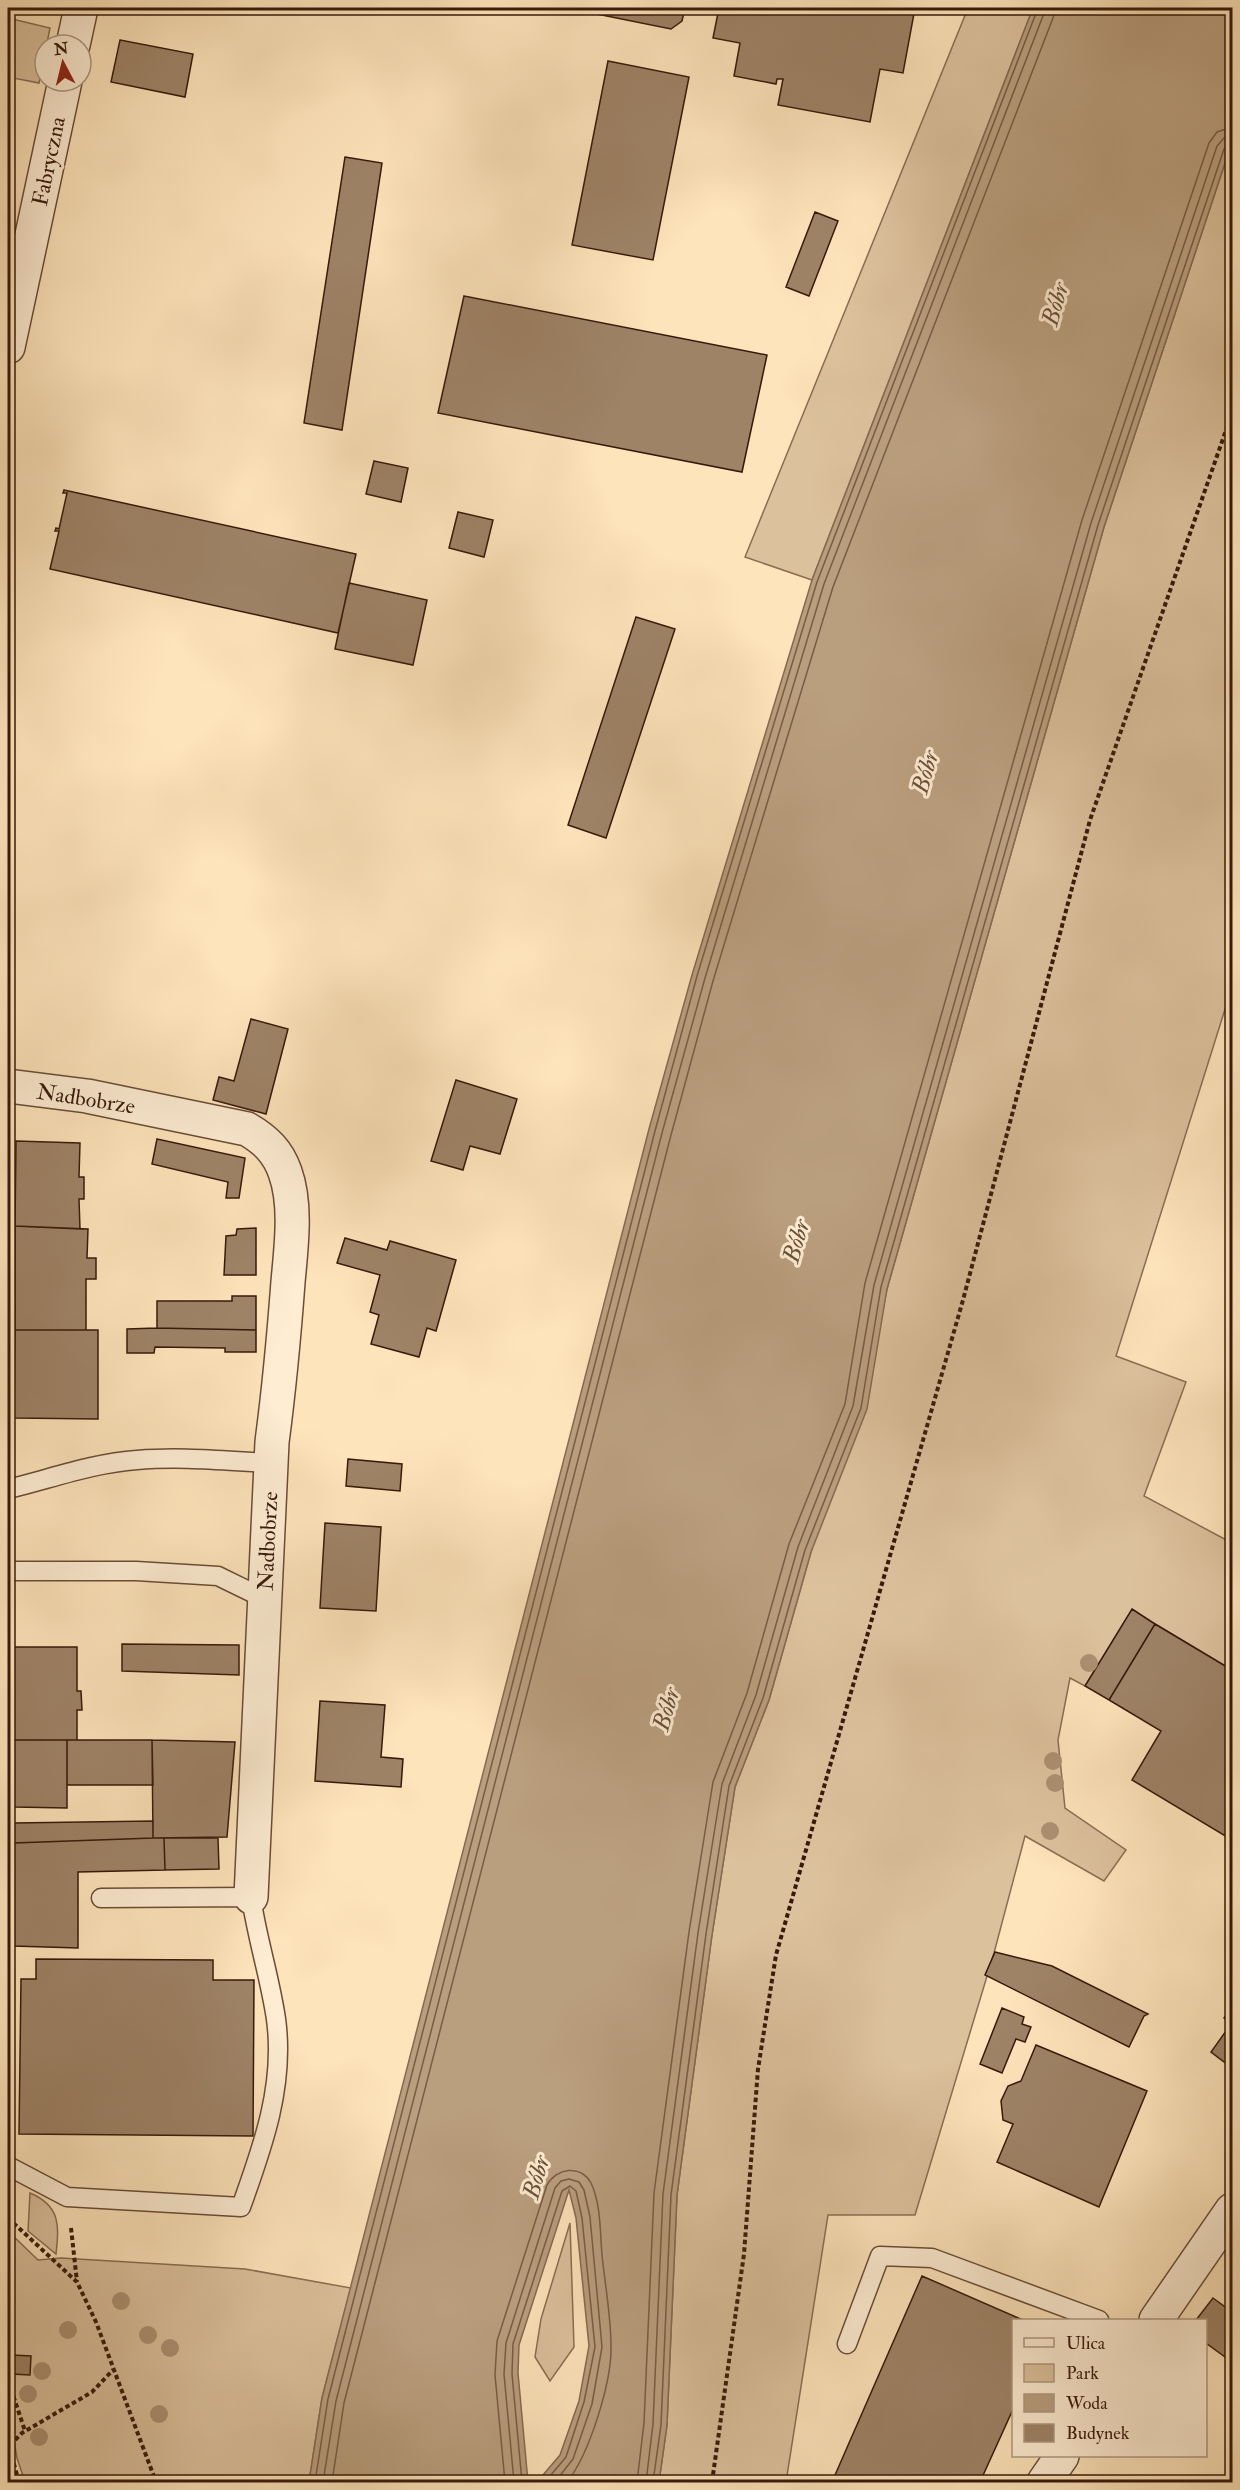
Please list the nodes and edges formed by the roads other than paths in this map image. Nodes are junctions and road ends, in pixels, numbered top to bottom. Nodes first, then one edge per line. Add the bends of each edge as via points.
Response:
1 (81, 8) edge
2 (76, 33) edge
3 (62, 93) edge
4 (8, 347) edge
5 (8, 1086) edge
6 (271, 1463) junction
7 (8, 1489) edge
8 (8, 1572) edge
9 (265, 1599) junction
10 (251, 1897) junction
11 (101, 1898) dead end
12 (8, 2166) edge
13 (1233, 2210) edge
14 (1096, 2319) edge
15 (1157, 2319) edge
16 (847, 2344) dead end

1 - 2 street
3 - 4 street, Fabryczna
5 - 6 street, Nadbobrze via 87,1096 226,1123 264,1139 278,1156 291,1198 291,1252
6 - 7 lane via 137,1460
6 - 9 street, Nadbobrze
8 - 9 lane via 218,1576
9 - 10 street, Nadbobrze
10 - 11 lane
10 - 12 lane, Nadbobrze via 271,1993 278,2055 267,2136 241,2207 67,2197
13 - 15 street
14 - 16 lane via 932,2258 880,2256

